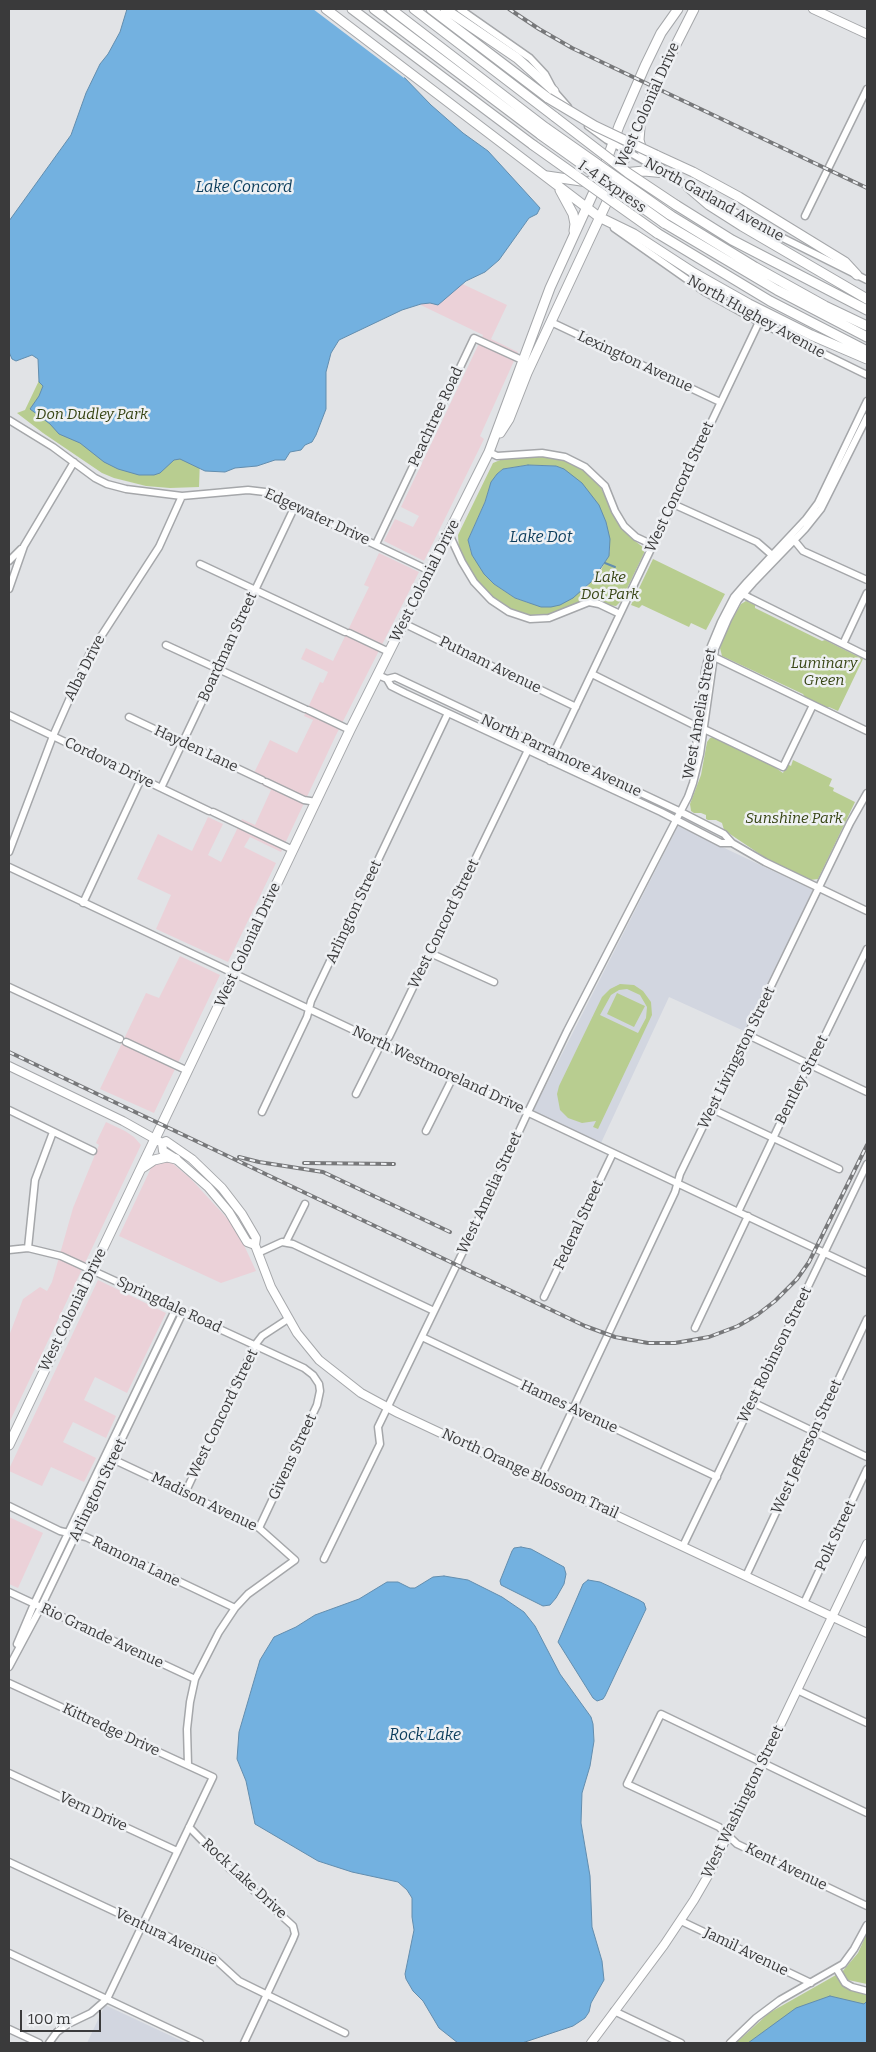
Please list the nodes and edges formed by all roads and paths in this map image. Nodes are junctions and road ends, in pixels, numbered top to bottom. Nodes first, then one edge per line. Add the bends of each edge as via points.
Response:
1 (326, 9) edge
2 (352, 9) edge
3 (374, 9) edge
4 (391, 9) edge
5 (414, 9) edge
6 (432, 9) edge
7 (446, 9) edge
8 (460, 9) edge
9 (678, 9) edge
10 (694, 9) edge
11 (813, 9) edge
12 (867, 34) edge
13 (867, 89) edge
14 (551, 94) junction
15 (643, 113) junction
16 (544, 131) junction
17 (613, 143) junction
18 (627, 150) junction
19 (666, 173) junction
20 (618, 174) junction
21 (545, 176) junction
22 (600, 179) junction
23 (558, 186) junction
24 (688, 187) junction
25 (587, 208) junction
26 (805, 216) dead end
27 (599, 217) junction
28 (572, 241) junction
29 (857, 275) junction
30 (867, 280) edge
31 (867, 299) edge
32 (867, 310) edge
33 (551, 322) junction
34 (759, 322) junction
35 (867, 326) edge
36 (867, 337) edge
37 (867, 351) edge
38 (867, 359) edge
39 (522, 360) junction
40 (867, 375) edge
41 (867, 401) edge
42 (720, 402) junction
43 (867, 417) edge
44 (9, 420) edge
45 (490, 450) junction
46 (74, 462) junction
47 (182, 496) junction
48 (673, 504) junction
49 (295, 506) junction
50 (449, 534) junction
51 (794, 540) junction
52 (376, 544) junction
53 (653, 545) junction
54 (24, 546) junction
55 (772, 555) junction
56 (9, 561) edge
57 (200, 564) dead end
58 (767, 568) junction
59 (430, 570) junction
60 (750, 578) junction
61 (867, 580) edge
62 (9, 589) edge
63 (254, 590) junction
64 (867, 593) edge
65 (743, 594) junction
66 (620, 614) junction
67 (403, 623) junction
68 (843, 644) junction
69 (166, 645) dead end
70 (389, 652) junction
71 (712, 655) junction
72 (867, 656) edge
73 (218, 669) junction
74 (592, 674) junction
75 (382, 677) junction
76 (813, 705) junction
77 (576, 707) junction
78 (448, 713) junction
79 (9, 714) edge
80 (129, 718) dead end
81 (701, 728) junction
82 (350, 730) junction
83 (867, 732) edge
84 (53, 736) junction
85 (182, 742) junction
86 (528, 750) junction
87 (554, 752) junction
88 (550, 760) junction
89 (141, 779) junction
90 (161, 788) junction
91 (867, 793) edge
92 (316, 802) junction
93 (679, 811) junction
94 (675, 819) junction
95 (732, 843) junction
96 (293, 850) junction
97 (9, 852) edge
98 (9, 867) edge
99 (819, 888) junction
100 (83, 903) junction
101 (867, 911) edge
102 (867, 948) edge
103 (430, 953) junction
104 (234, 973) junction
105 (494, 982) dead end
106 (9, 987) edge
107 (309, 1009) junction
108 (748, 1036) junction
109 (384, 1044) junction
110 (810, 1065) junction
111 (9, 1066) edge
112 (188, 1071) junction
113 (452, 1076) junction
114 (867, 1092) edge
115 (356, 1094) dead end
116 (712, 1108) junction
117 (9, 1110) edge
118 (262, 1112) dead end
119 (528, 1112) junction
120 (426, 1131) dead end
121 (54, 1132) junction
122 (773, 1138) junction
123 (159, 1141) junction
124 (93, 1151) dead end
125 (613, 1153) junction
126 (176, 1159) junction
127 (867, 1164) edge
128 (839, 1168) dead end
129 (140, 1169) junction
130 (678, 1183) junction
131 (305, 1204) dead end
132 (738, 1212) junction
133 (748, 1216) junction
134 (286, 1242) junction
135 (28, 1248) junction
136 (257, 1249) junction
137 (9, 1250) edge
138 (824, 1252) junction
139 (93, 1270) junction
140 (867, 1273) edge
141 (544, 1297) dead end
142 (176, 1308) junction
143 (434, 1311) junction
144 (183, 1312) junction
145 (288, 1319) junction
146 (867, 1319) edge
147 (694, 1328) dead end
148 (422, 1337) junction
149 (255, 1345) junction
150 (319, 1384) joint
151 (752, 1402) junction
152 (388, 1408) junction
153 (574, 1409) junction
154 (814, 1432) junction
155 (9, 1445) edge
156 (106, 1456) junction
157 (867, 1457) edge
158 (113, 1459) junction
159 (867, 1469) edge
160 (717, 1477) junction
161 (540, 1479) junction
162 (185, 1493) junction
163 (9, 1506) edge
164 (259, 1528) junction
165 (69, 1533) junction
166 (76, 1535) junction
167 (867, 1544) edge
168 (684, 1546) junction
169 (324, 1559) dead end
170 (746, 1576) junction
171 (9, 1592) edge
172 (804, 1603) junction
173 (34, 1604) junction
174 (41, 1608) junction
175 (235, 1608) junction
176 (832, 1616) junction
177 (867, 1633) edge
178 (9, 1665) edge
179 (195, 1679) junction
180 (9, 1683) edge
181 (797, 1690) junction
182 (867, 1723) edge
183 (762, 1764) junction
184 (188, 1765) junction
185 (9, 1773) edge
186 (867, 1813) edge
187 (189, 1827) junction
188 (728, 1836) junction
189 (177, 1851) junction
190 (9, 1862) edge
191 (867, 1906) edge
192 (681, 1921) junction
193 (142, 1925) junction
194 (867, 1925) edge
195 (9, 1953) edge
196 (836, 1968) junction
197 (811, 1983) junction
198 (867, 1991) edge
199 (267, 1995) junction
200 (107, 1999) junction
201 (614, 2011) junction
202 (9, 2029) edge
203 (345, 2033) dead end
204 (39, 2043) edge
205 (49, 2043) edge
206 (200, 2043) edge
207 (244, 2043) edge
208 (592, 2043) edge
209 (681, 2043) edge
210 (730, 2043) edge

1 - 21 highway
2 - 37 highway, bridge via 657,233 770,301
3 - 16 highway, I-4 Express
4 - 16 highway, I-4 Express
5 - 32 highway, bridge via 628,173 676,205 732,240
6 - 14 highway
7 - 14 highway via 517,58
8 - 14 street, North Garland Avenue via 526,54 545,74
9 - 17 highway, West Colonial Drive via 647,61
10 - 15 highway, West Colonial Drive
11 - 12 main road
13 - 26 street
14 - 17 street, North Garland Avenue
14 - 29 highway, bridge via 600,129 733,194 845,262
15 - 18 highway, West Colonial Drive
15 - 19 highway via 640,146 648,159
16 - 35 highway, I-4 Express, bridge via 755,267
16 - 36 highway, I-4 Express, bridge via 664,223 777,290
17 - 18 street, North Garland Avenue
17 - 22 highway, West Colonial Drive
18 - 19 street, North Garland Avenue
18 - 20 highway, West Colonial Drive
18 - 22 highway
19 - 20 highway
19 - 24 street, North Garland Avenue
20 - 22 highway
20 - 27 highway, West Colonial Drive
21 - 22 highway via 580,182
21 - 23 highway
22 - 25 highway, West Colonial Drive
23 - 25 highway
23 - 28 highway via 574,214
24 - 29 street, North Garland Avenue
24 - 31 highway via 742,226
25 - 27 highway
25 - 28 highway, West Colonial Drive
27 - 33 highway, West Colonial Drive
27 - 34 street, North Hughey Avenue via 705,292
27 - 38 highway via 634,234 749,304
28 - 39 highway, West Colonial Drive via 545,298
29 - 30 street, North Garland Avenue
33 - 42 street, Lexington Avenue
33 - 45 highway, West Colonial Drive via 509,419
34 - 40 street, North Hughey Avenue
34 - 42 street, West Concord Street
39 - 45 highway, West Colonial Drive
39 - 52 street, Peachtree Road via 474,338
41 - 55 street, West Amelia Street via 818,503
42 - 48 street, West Concord Street
43 - 51 street, West Amelia Street via 821,509
44 - 46 street, Edgewater Drive
45 - 50 highway, West Colonial Drive
45 - 53 street via 497,456 542,453 565,457 580,464 593,472 605,486 618,518 629,532
46 - 47 street, Edgewater Drive via 98,480 113,486
46 - 54 street
47 - 49 street, Edgewater Drive via 259,490
47 - 84 street, Alba Drive via 159,547 89,654
48 - 53 street, West Concord Street
48 - 55 street via 757,542
49 - 52 street, Edgewater Drive
49 - 63 street, Boardman Street
50 - 59 highway, West Colonial Drive
50 - 66 street via 474,582 490,600 508,612 530,618 549,618 589,602
51 - 58 street, West Amelia Street
51 - 61 street via 803,551
52 - 59 street, Edgewater Drive
53 - 66 street, West Concord Street
54 - 56 street
54 - 62 street
55 - 58 street
55 - 60 street, West Amelia Street
57 - 63 street
58 - 65 street, West Amelia Street
59 - 67 highway, West Colonial Drive
60 - 65 street
60 - 71 street, West Amelia Street via 734,597 721,622
63 - 70 street
63 - 73 street, Boardman Street
64 - 68 street
65 - 68 street
65 - 71 street, West Amelia Street
66 - 74 street, West Concord Street
67 - 70 highway, West Colonial Drive
67 - 77 street, Putnam Avenue
68 - 72 street
69 - 73 street
70 - 75 highway, West Colonial Drive
71 - 76 street
71 - 81 street, West Amelia Street via 705,671
73 - 82 street
73 - 85 street, Boardman Street
74 - 77 street, West Concord Street
74 - 81 street
75 - 78 street, North Parramore Avenue via 391,686
75 - 82 highway, West Colonial Drive
75 - 87 street, North Parramore Avenue via 395,677
76 - 81 street via 783,767
76 - 83 street
77 - 87 street, West Concord Street
78 - 86 street, North Parramore Avenue
78 - 107 street, Arlington Street
79 - 84 street, Cordova Drive
80 - 85 street, Hayden Lane
81 - 93 street, West Amelia Street via 700,754 693,783
82 - 92 highway, West Colonial Drive
84 - 89 street, Cordova Drive
84 - 97 street, Alba Drive
85 - 90 street, Boardman Street
85 - 92 street, Hayden Lane via 304,800
86 - 88 street, North Parramore Avenue
86 - 103 street, West Concord Street
87 - 88 street, West Concord Street
87 - 93 street, North Parramore Avenue
88 - 94 street, North Parramore Avenue
89 - 90 street, Cordova Drive
89 - 100 street
90 - 96 street, Cordova Drive
91 - 99 street, West Livingston Street
92 - 96 highway, West Colonial Drive
93 - 94 street, West Amelia Street
93 - 95 street, North Parramore Avenue via 724,834
94 - 95 street, North Parramore Avenue via 722,843
94 - 119 street, West Amelia Street
95 - 99 street, North Parramore Avenue
96 - 104 highway, West Colonial Drive
98 - 100 street, North Westmoreland Drive
99 - 101 street, North Parramore Avenue
99 - 108 street, West Livingston Street
100 - 104 street, North Westmoreland Drive
102 - 110 street, Bentley Street
103 - 105 street
103 - 109 street, West Concord Street
104 - 107 street, North Westmoreland Drive
104 - 112 highway, West Colonial Drive
106 - 112 street
107 - 109 street, North Westmoreland Drive
107 - 118 street, Arlington Street
108 - 110 street
108 - 116 street, West Livingston Street
109 - 113 street, North Westmoreland Drive
109 - 115 street, West Concord Street
110 - 114 street
110 - 122 street, Bentley Street
111 - 123 main road, North Orange Blossom Trail
112 - 123 highway, West Colonial Drive
113 - 119 street, North Westmoreland Drive
113 - 120 street
116 - 122 street
116 - 130 street, West Livingston Street
117 - 121 street
119 - 125 street, North Westmoreland Drive
119 - 143 street, West Amelia Street
121 - 124 street
121 - 135 street via 35,1180
122 - 128 street
122 - 132 street, Bentley Street
123 - 126 main road, North Orange Blossom Trail via 163,1151
123 - 129 highway, West Colonial Drive
123 - 136 main road, North Orange Blossom Trail via 170,1143 192,1159 222,1188 256,1238
125 - 130 street, North Westmoreland Drive
125 - 141 street, Federal Street
126 - 129 highway via 154,1160
126 - 136 main road, North Orange Blossom Trail via 208,1187 229,1212 247,1242
127 - 138 street, West Robinson Street
129 - 139 highway, West Colonial Drive
130 - 132 street, North Westmoreland Drive
130 - 153 street, West Livingston Street
131 - 134 street
132 - 133 street, North Westmoreland Drive
133 - 138 street, North Westmoreland Drive
133 - 147 street
134 - 136 street
134 - 143 street
135 - 137 street, Springdale Road
135 - 139 street, Springdale Road via 61,1256
136 - 145 main road, North Orange Blossom Trail via 271,1287
138 - 140 street, North Westmoreland Drive
138 - 151 street, West Robinson Street
139 - 142 street, Springdale Road
139 - 155 highway, West Colonial Drive
142 - 144 street, Springdale Road
142 - 156 street, Arlington Street
143 - 148 street, West Amelia Street
144 - 149 street, Springdale Road
144 - 158 street, Arlington Street
145 - 149 street, West Concord Street via 262,1336
145 - 152 main road, North Orange Blossom Trail via 310,1350 328,1368
146 - 154 street, West Jefferson Street
148 - 152 street, West Amelia Street
148 - 153 street, Hames Avenue
149 - 150 street, Springdale Road via 310,1371
149 - 162 street, West Concord Street
150 - 164 street, Givens Street via 317,1405
151 - 154 street
151 - 160 street, West Robinson Street
152 - 161 main road, North Orange Blossom Trail
152 - 169 street, West Amelia Street via 378,1427 380,1444
153 - 160 street, Hames Avenue
153 - 161 street
154 - 157 street
154 - 170 street, West Jefferson Street
156 - 158 street, Madison Avenue
156 - 165 street, Arlington Street
158 - 162 street, Madison Avenue
158 - 166 street, Arlington Street
159 - 172 street, Polk Street
160 - 168 street, West Robinson Street
161 - 168 main road, North Orange Blossom Trail
162 - 164 street, Madison Avenue
163 - 165 street, Ramona Lane
164 - 175 street, Madison Avenue via 295,1560 273,1574
165 - 166 street, Ramona Lane
165 - 173 street, Arlington Street
166 - 174 street, Arlington Street
166 - 175 street, Ramona Lane
167 - 176 main road, West Washington Street
168 - 170 main road, North Orange Blossom Trail
170 - 172 main road, North Orange Blossom Trail
171 - 173 street, Rio Grande Avenue
172 - 176 main road, North Orange Blossom Trail
173 - 174 street, Rio Grande Avenue
173 - 178 street, Arlington Street
174 - 178 street, Arlington Street
174 - 179 street, Rio Grande Avenue
175 - 179 street
176 - 177 main road, North Orange Blossom Trail
176 - 181 main road, West Washington Street
179 - 184 street via 187,1729
180 - 184 street, Kittredge Drive
181 - 182 street
181 - 183 main road, West Washington Street
183 - 186 street
183 - 188 main road, West Washington Street
183 - 188 street, Kent Avenue via 661,1714 627,1784 719,1827
184 - 187 street, Kittredge Drive via 212,1777
185 - 189 street, Vern Drive
187 - 189 street
187 - 199 street, Rock Lake Drive via 293,1926 295,1934
188 - 191 street, Kent Avenue via 737,1844
188 - 192 main road, West Washington Street
189 - 193 street
190 - 193 street, Ventura Avenue
192 - 197 street, Jamil Avenue
192 - 201 main road, West Washington Street
193 - 199 street, Ventura Avenue via 214,1958 239,1981
193 - 200 street
194 - 196 street via 850,1957
195 - 200 street
196 - 197 street
196 - 198 street via 845,1983
197 - 210 street via 780,2000
199 - 203 street, Ventura Avenue
199 - 207 street, Rock Lake Drive
200 - 205 street via 91,2013 57,2032
200 - 206 street
201 - 208 main road, West Washington Street
201 - 209 street
202 - 204 street

